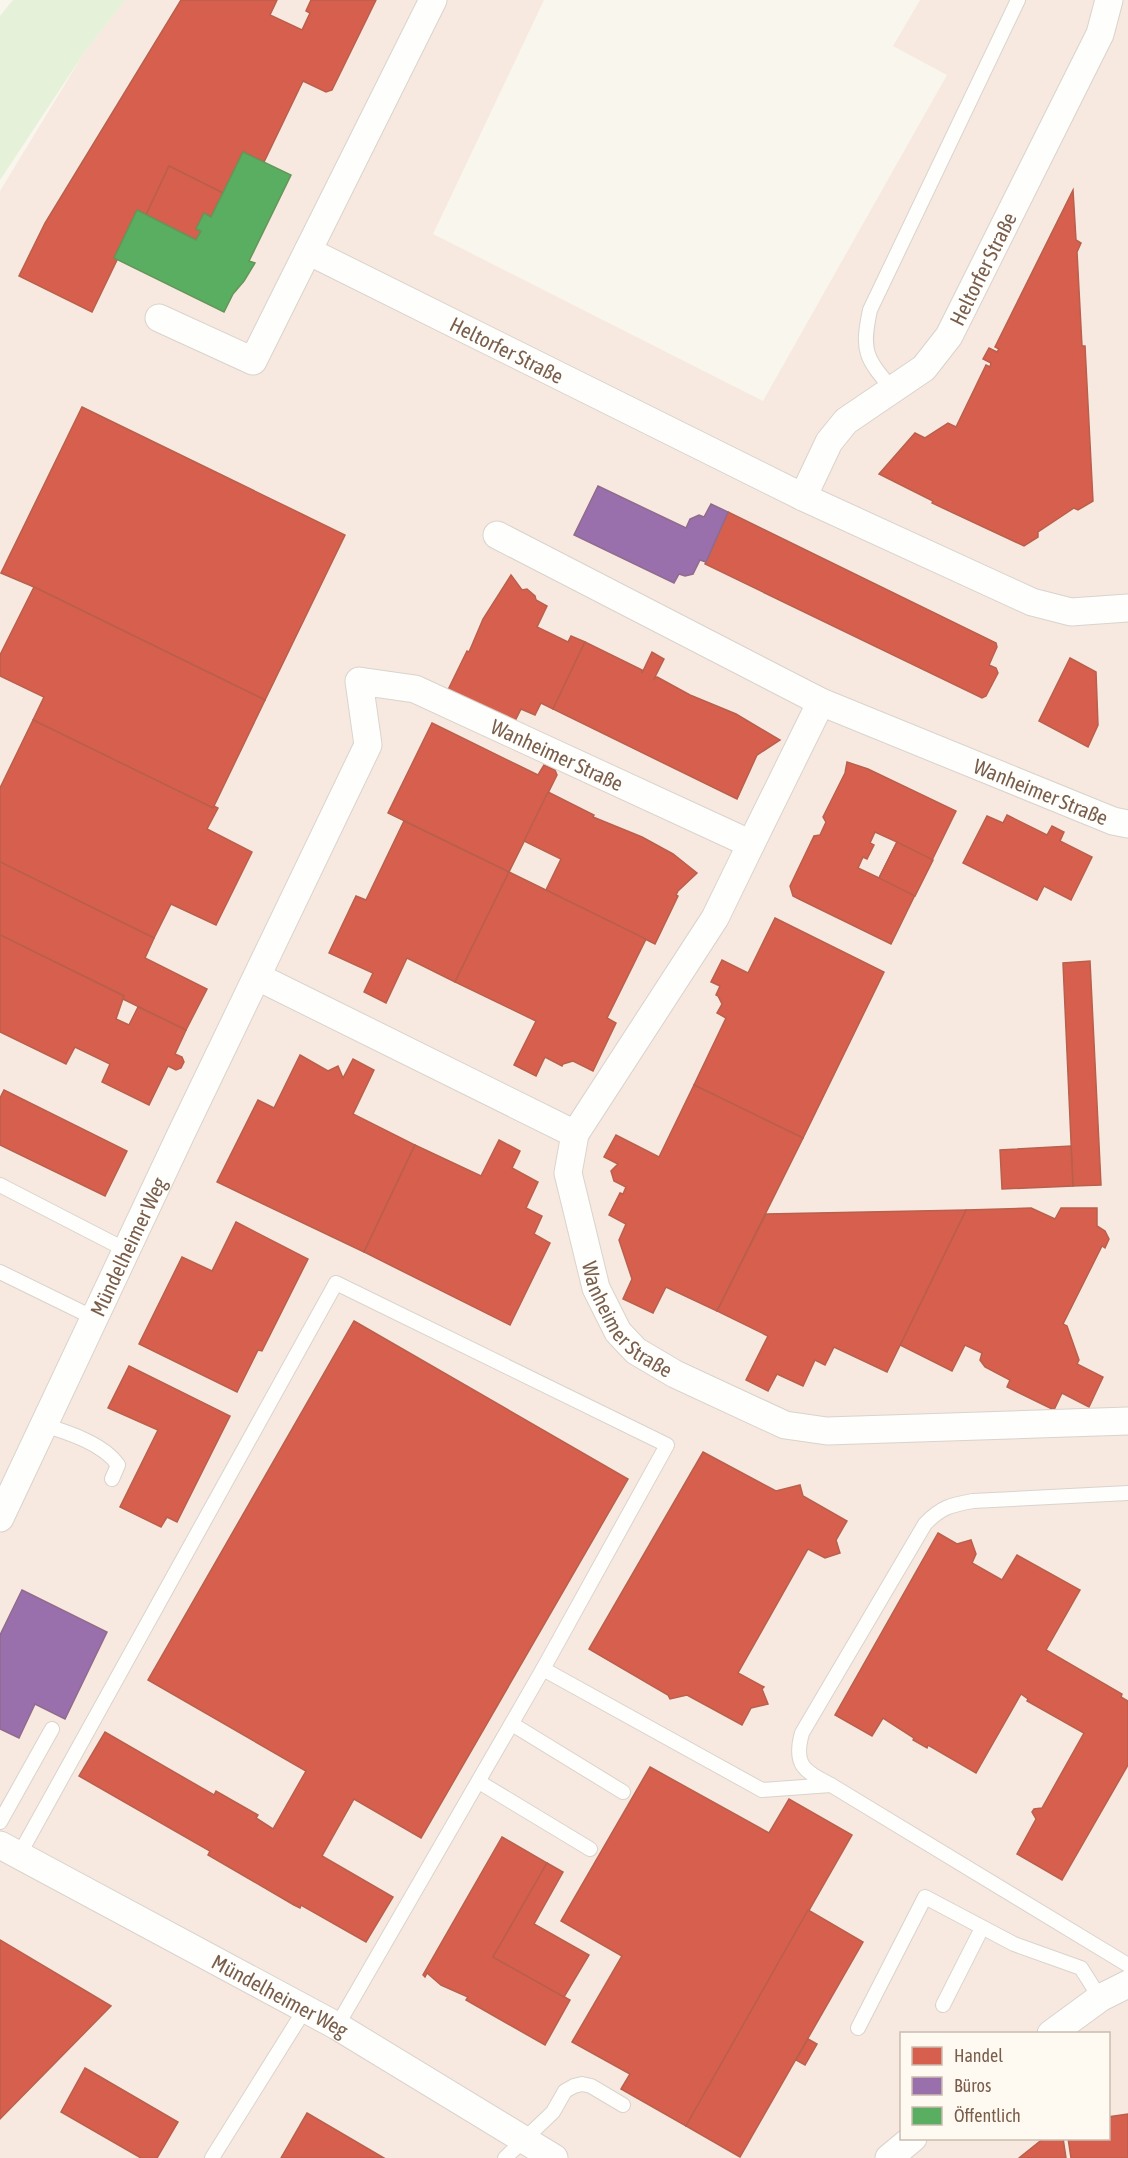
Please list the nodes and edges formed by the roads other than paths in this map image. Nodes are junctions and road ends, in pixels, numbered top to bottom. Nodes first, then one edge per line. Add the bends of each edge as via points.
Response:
1 (433, 0) edge
2 (1018, 0) edge
3 (1109, 0) edge
4 (308, 251) junction
5 (159, 318) dead end
6 (892, 389) junction
7 (803, 497) junction
8 (497, 534) dead end
9 (1128, 608) edge
10 (359, 681) joint
11 (821, 702) junction
12 (1128, 824) edge
13 (751, 844) junction
14 (258, 977) junction
15 (575, 1134) junction
16 (0, 1185) edge
17 (126, 1250) junction
18 (0, 1272) edge
19 (94, 1318) junction
20 (1128, 1421) edge
21 (44, 1425) junction
22 (112, 1479) dead end
23 (1128, 1493) edge
24 (0, 1518) edge
25 (543, 1669) junction
26 (512, 1724) junction
27 (52, 1729) dead end
28 (478, 1782) junction
29 (831, 1785) junction
30 (623, 1792) dead end
31 (0, 1822) edge
32 (590, 1849) dead end
33 (10, 1850) edge
34 (982, 1928) junction
35 (1128, 1965) edge
36 (1128, 1983) edge
37 (1100, 1998) junction
38 (943, 2005) dead end
39 (306, 2009) junction
40 (337, 2026) junction
41 (858, 2028) dead end
42 (1054, 2032) edge
43 (623, 2105) dead end
44 (912, 2140) edge
45 (514, 2149) edge
46 (212, 2158) edge
47 (554, 2158) edge
48 (889, 2158) edge

1 - 4 street
2 - 6 lane via 870,310 865,335 867,353
3 - 6 street, Heltorfer Straße via 1100,34 949,336 924,368
4 - 5 street via 253,361
4 - 7 street, Heltorfer Straße
6 - 7 street, Heltorfer Straße via 846,421 829,442
7 - 9 street, Heltorfer Straße via 1032,602 1071,612
8 - 11 street, Wanheimer Straße
10 - 13 street, Wanheimer Straße via 415,688
10 - 14 street, Mündelheimer Weg via 368,746
11 - 12 street, Wanheimer Straße
11 - 13 street, Wanheimer Straße
13 - 15 street, Wanheimer Straße via 715,918
14 - 15 street
14 - 17 street, Mündelheimer Weg
15 - 20 street, Wanheimer Straße via 568,1173 596,1288 618,1332 636,1351 675,1374 785,1425 827,1431
16 - 17 lane
17 - 19 street, Mündelheimer Weg
18 - 19 lane
19 - 21 street, Mündelheimer Weg
21 - 22 lane via 69,1432 112,1456 118,1465
21 - 24 street, Mündelheimer Weg
23 - 29 lane via 973,1501 949,1505 936,1512 802,1733 797,1750 800,1764
25 - 26 lane
25 - 29 lane via 762,1790
25 - 33 lane via 667,1445 336,1283
26 - 28 lane
26 - 30 lane
27 - 31 lane
28 - 32 lane
28 - 40 lane
29 - 35 lane
33 - 39 street, Mündelheimer Weg
34 - 37 lane via 1081,1968
34 - 38 lane
34 - 41 lane via 925,1897
36 - 37 street
37 - 42 street
39 - 40 street, Mündelheimer Weg
39 - 46 lane
40 - 45 street, Mündelheimer Weg
43 - 45 lane via 591,2086 574,2086 565,2091 553,2112
44 - 48 street
45 - 47 street, Mündelheimer Weg

